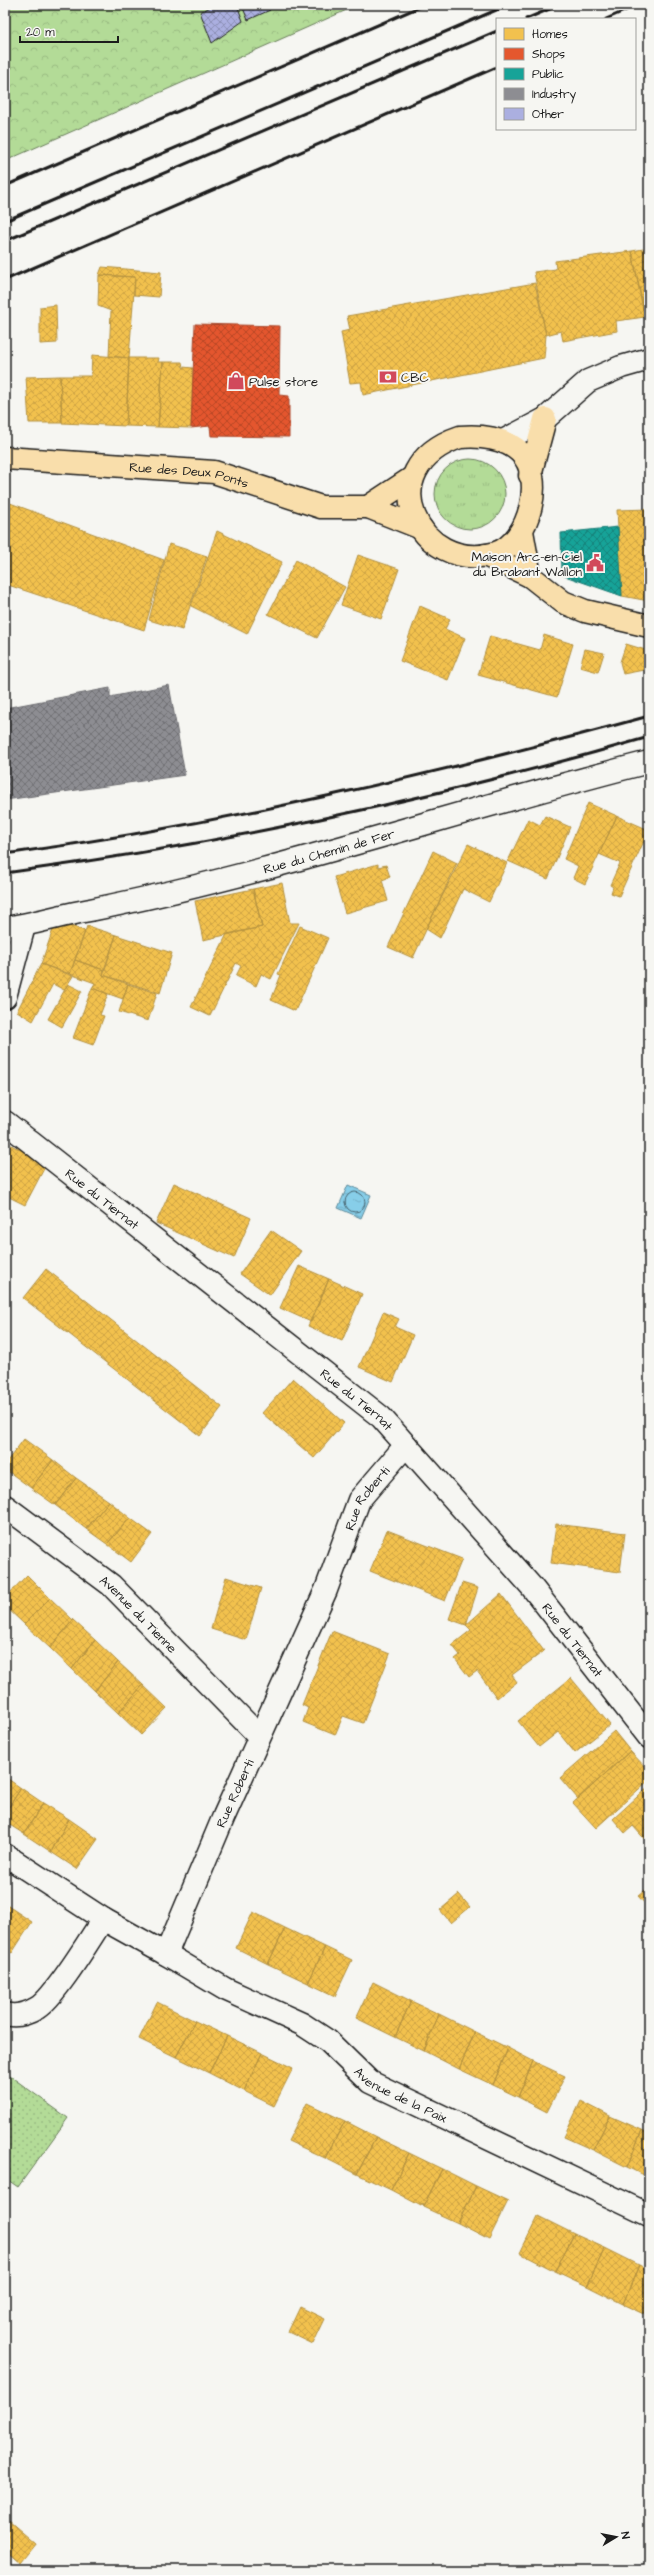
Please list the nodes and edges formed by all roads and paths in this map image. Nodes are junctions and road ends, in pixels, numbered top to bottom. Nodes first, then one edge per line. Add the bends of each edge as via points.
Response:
1 (649, 359) edge
2 (545, 419) junction
3 (503, 441) junction
4 (5, 458) edge
5 (530, 475) junction
6 (412, 478) junction
7 (368, 507) junction
8 (421, 528) junction
9 (522, 531) junction
10 (485, 555) junction
11 (530, 576) junction
12 (649, 626) edge
13 (649, 762) edge
14 (15, 927) edge
15 (5, 997) edge
16 (5, 1122) edge
17 (406, 1445) junction
18 (5, 1506) edge
19 (259, 1736) junction
20 (649, 1737) edge
21 (5, 1855) edge
22 (103, 1919) junction
23 (166, 1954) junction
24 (5, 2014) edge
25 (649, 2215) edge

1 - 2 street via 588,381
2 - 3 street
2 - 5 main road
3 - 5 main road, Rue des Deux Ponts via 521,452
3 - 6 main road, Rue des Deux Ponts via 469,436 446,442 428,455
4 - 7 main road, Rue des Deux Ponts via 214,472 321,507
5 - 9 main road, Rue des Deux Ponts via 532,500
6 - 7 main road, Rue des Deux Ponts
6 - 8 main road, Rue des Deux Ponts via 409,500 414,517
7 - 8 main road, Rue des Deux Ponts
8 - 10 main road, Rue des Deux Ponts via 439,545 454,552 469,556
9 - 10 main road, Rue des Deux Ponts via 508,546
9 - 11 main road, Rue des Deux Ponts
10 - 11 main road, Rue des Deux Ponts
11 - 12 main road, Rue des Deux Ponts via 563,602 585,611
13 - 14 street, Rue du Chemin de Fer via 530,792 354,845 156,896
14 - 15 street
16 - 17 street, Rue du Tiernat via 381,1417
17 - 19 street, Rue Roberti via 359,1500 326,1590
17 - 20 street, Rue du Tiernat via 531,1586
18 - 19 street, Avenue du Tienne via 111,1585
19 - 23 street, Rue Roberti
21 - 22 street
22 - 23 street
22 - 24 street via 50,1995 38,2007 14,2016
23 - 25 street, Avenue de la Paix via 225,1989 302,2024 328,2041 370,2082

